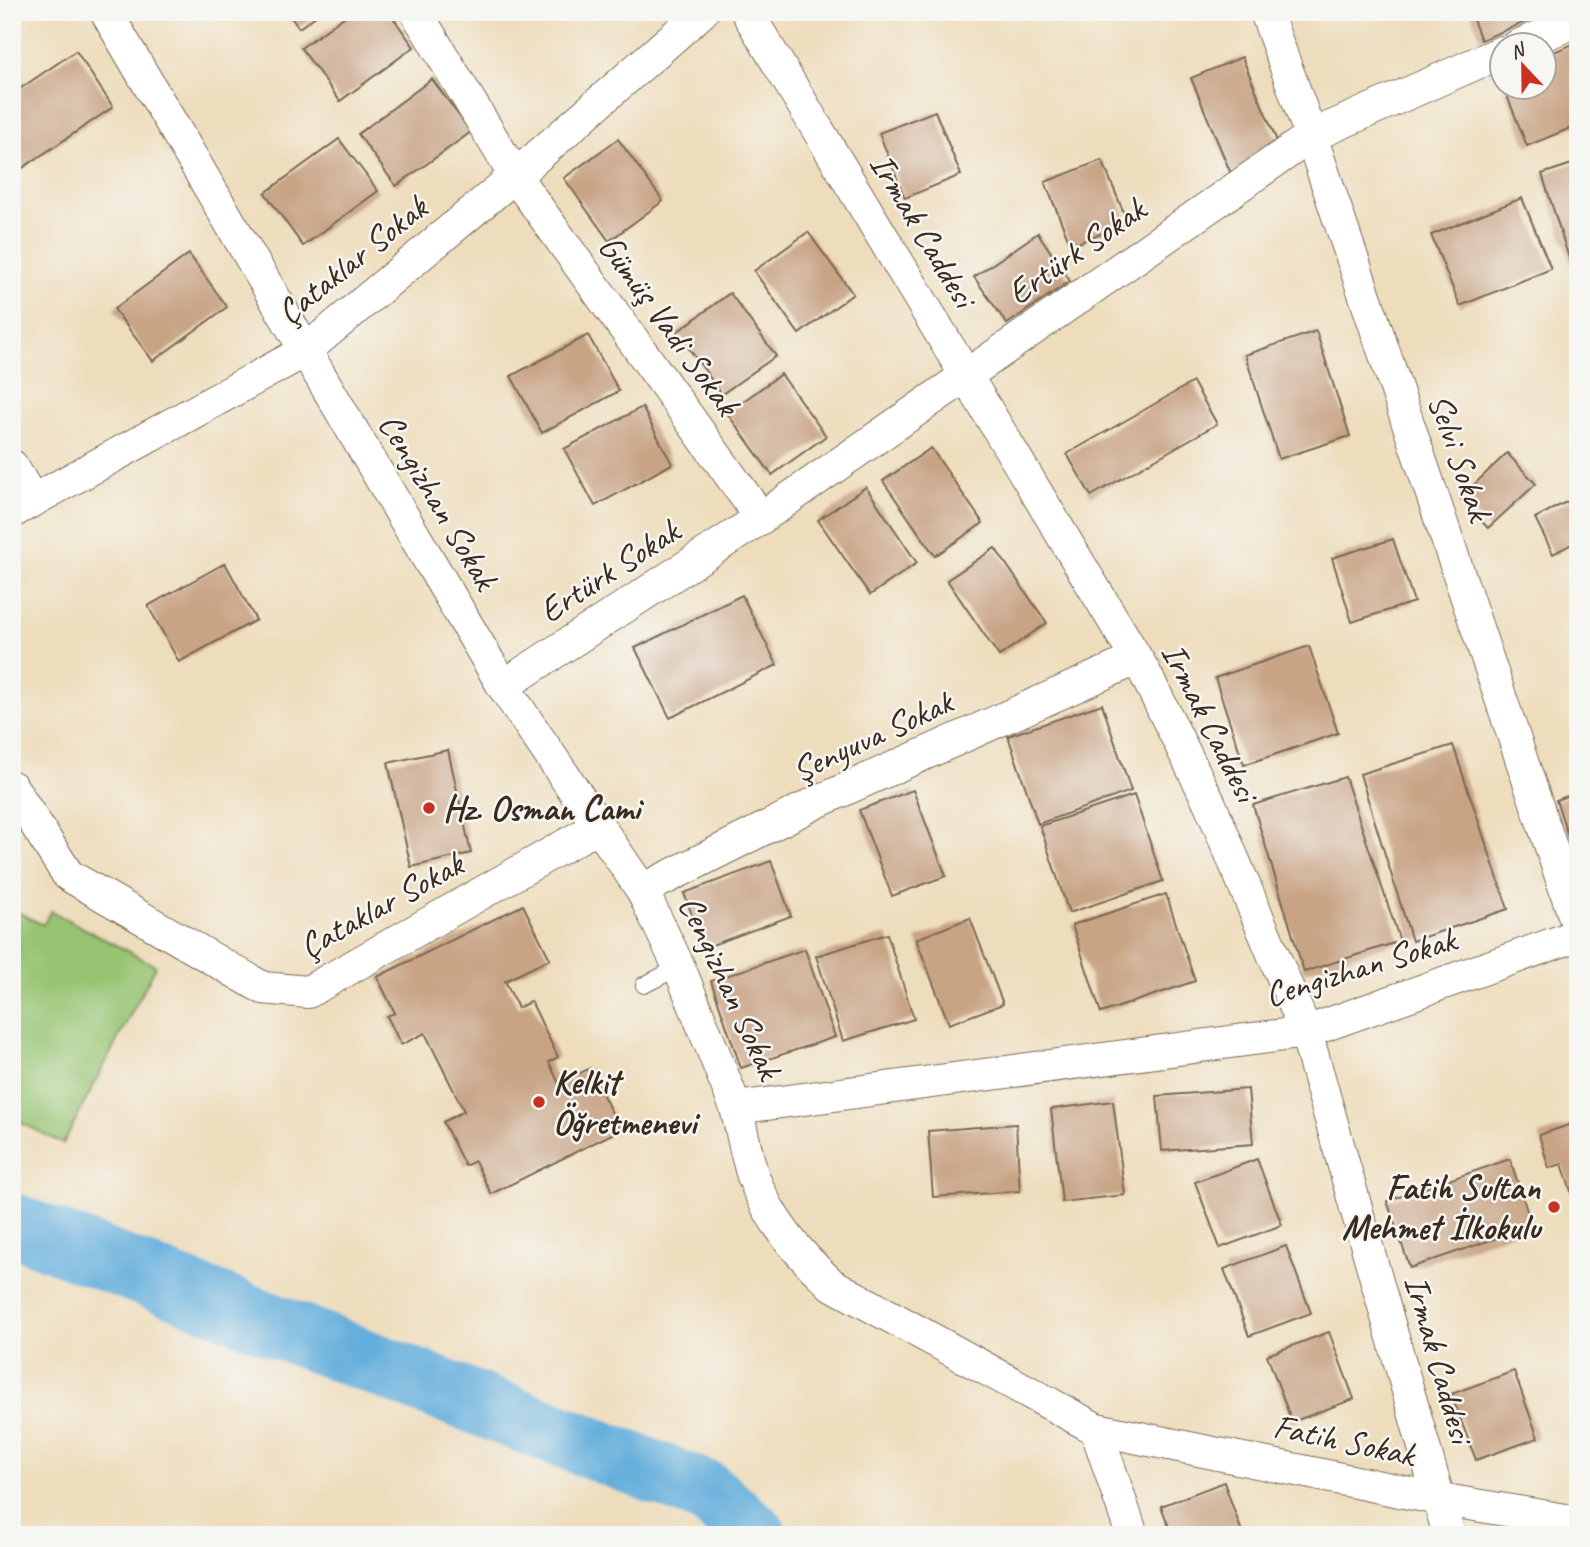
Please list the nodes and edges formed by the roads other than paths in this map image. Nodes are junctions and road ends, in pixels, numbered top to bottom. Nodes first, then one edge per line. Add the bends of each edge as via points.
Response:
1 (106, 12) edge
2 (416, 12) edge
3 (702, 12) edge
4 (747, 12) edge
5 (1266, 12) edge
6 (1578, 19) edge
7 (1549, 32) edge
8 (1488, 59) edge
9 (1311, 136) junction
10 (514, 176) junction
11 (305, 351) junction
12 (965, 375) junction
13 (12, 466) edge
14 (22, 507) edge
15 (761, 518) junction
16 (1136, 659) junction
17 (503, 686) junction
18 (12, 787) edge
19 (599, 826) junction
20 (642, 890) junction
21 (1578, 927) edge
22 (1578, 935) edge
23 (679, 967) junction
24 (645, 985) dead end
25 (1306, 1032) junction
26 (736, 1108) junction
27 (1096, 1429) junction
28 (1439, 1499) junction
29 (1578, 1522) edge
30 (1132, 1535) edge
31 (1449, 1535) edge

1 - 11 street, Cengizhan Sokak
2 - 10 street, Gümüş Vadi Sokak
3 - 10 street, Çataklar Sokak
4 - 12 street, Irmak Caddesi
5 - 9 street, Selvi Sokak
6 - 7 street
8 - 9 street, Ertürk Sokak
9 - 12 street, Ertürk Sokak
9 - 21 street, Selvi Sokak
10 - 11 street, Çataklar Sokak
10 - 15 street, Gümüş Vadi Sokak
11 - 14 street, Çataklar Sokak
11 - 17 street, Cengizhan Sokak
12 - 15 street, Ertürk Sokak
12 - 16 street, Irmak Caddesi
13 - 14 street
15 - 17 street, Ertürk Sokak
16 - 20 street, Şenyuva Sokak via 817,802
16 - 25 street, Irmak Caddesi via 1210,804
17 - 19 street, Cengizhan Sokak
18 - 19 street, Çataklar Sokak via 68,875 263,988 308,992
19 - 20 street, Cengizhan Sokak
20 - 23 street, Cengizhan Sokak
22 - 25 street, Cengizhan Sokak
23 - 24 lane
23 - 26 street, Cengizhan Sokak
25 - 26 street, Cengizhan Sokak
25 - 28 street, Irmak Caddesi
26 - 27 street, Fatih Sokak via 753,1176 774,1219 798,1253 831,1284
27 - 28 street, Fatih Sokak
27 - 30 street
28 - 29 street, Fatih Sokak
28 - 31 street, Irmak Caddesi

